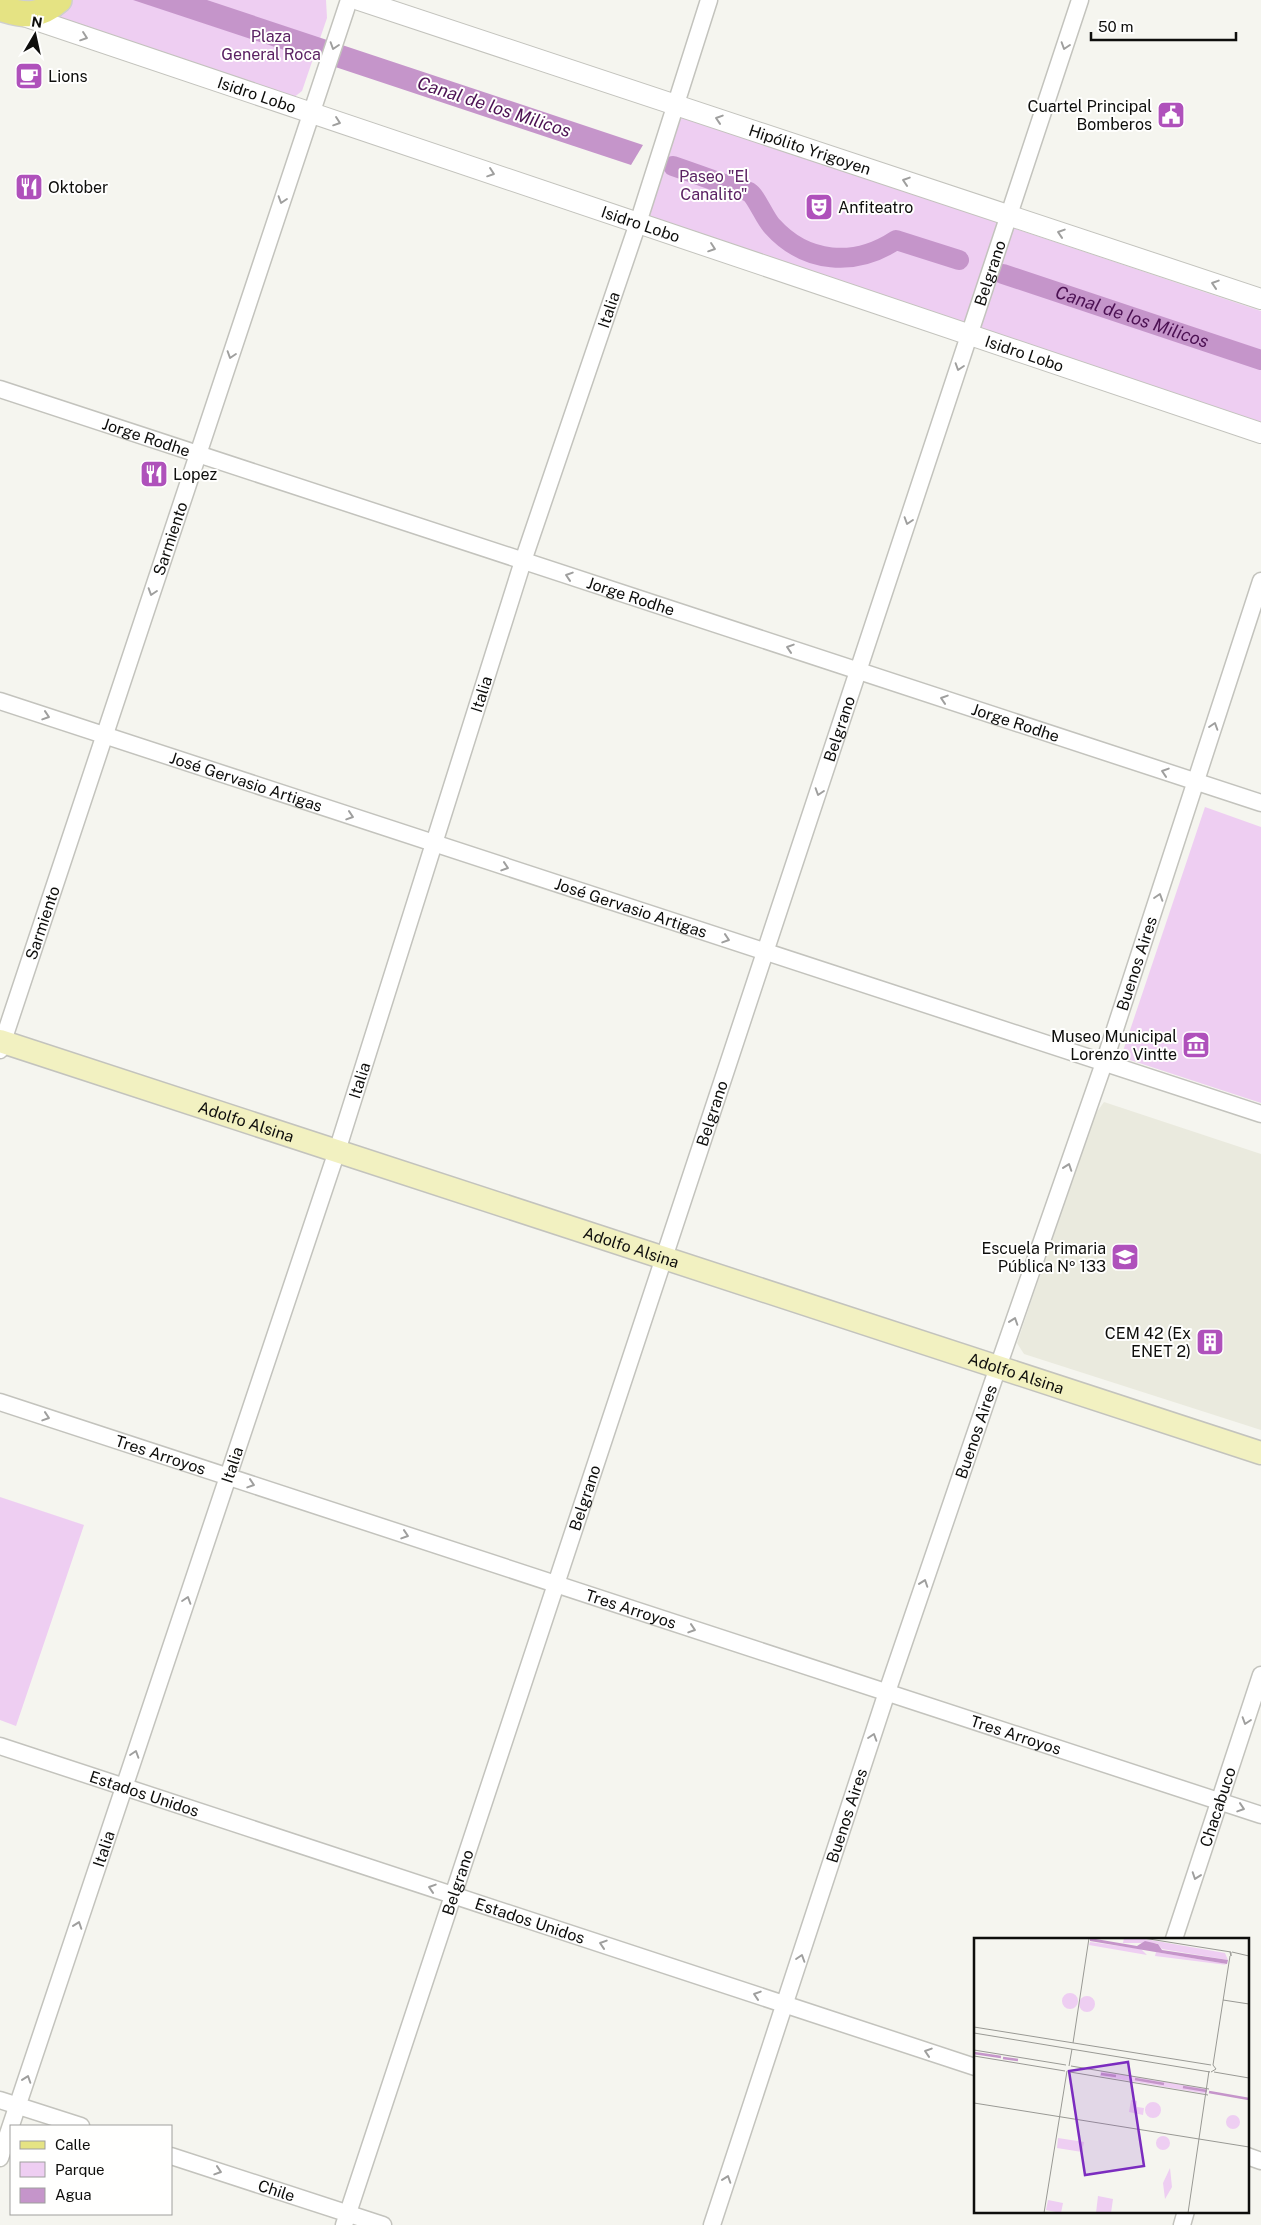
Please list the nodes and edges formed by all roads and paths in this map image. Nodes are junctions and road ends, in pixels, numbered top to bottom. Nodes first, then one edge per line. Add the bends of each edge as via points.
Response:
1 (59, 0) edge
2 (349, 0) edge
3 (359, 0) edge
4 (709, 0) edge
5 (1080, 0) edge
6 (10, 12) edge
7 (674, 105) junction
8 (312, 113) junction
9 (1009, 216) junction
10 (638, 223) junction
11 (1261, 299) edge
12 (970, 335) junction
13 (0, 389) edge
14 (1261, 432) edge
15 (198, 454) junction
16 (523, 561) junction
17 (1261, 581) edge
18 (858, 671) junction
19 (0, 701) edge
20 (105, 736) junction
21 (1197, 782) junction
22 (1261, 804) edge
23 (434, 843) junction
24 (766, 952) junction
25 (1, 1044) edge
26 (1104, 1063) junction
27 (1261, 1114) edge
28 (337, 1151) junction
29 (664, 1258) junction
30 (998, 1367) junction
31 (0, 1402) edge
32 (1261, 1453) edge
33 (228, 1477) junction
34 (556, 1584) junction
35 (1261, 1675) edge
36 (887, 1692) junction
37 (0, 1746) edge
38 (124, 1787) junction
39 (1221, 1802) junction
40 (1261, 1815) edge
41 (454, 1895) junction
42 (1174, 1938) edge
43 (786, 2004) junction
44 (974, 2067) edge
45 (0, 2100) edge
46 (18, 2105) junction
47 (11, 2125) edge
48 (79, 2125) edge
49 (10, 2129) edge
50 (172, 2156) edge
51 (1248, 2156) edge
52 (0, 2158) edge
53 (1261, 2161) edge
54 (1186, 2212) edge
55 (346, 2219) edge
56 (383, 2225) edge
57 (712, 2225) edge
58 (1182, 2225) edge

1 - 6 main road via 46,9
2 -> 8 street, Sarmiento
3 - 7 street, Hipólito Yrigoyen
4 - 7 street, Italia
5 -> 9 street, Belgrano
6 -> 8 street, Isidro Lobo
9 -> 7 street, Hipólito Yrigoyen
7 - 10 street, Italia
8 -> 10 street, Isidro Lobo
8 -> 15 street, Sarmiento
11 -> 9 street, Hipólito Yrigoyen
9 - 12 street, Belgrano
10 -> 12 street, Isidro Lobo
10 - 16 street, Italia
12 - 14 street, Isidro Lobo
12 -> 18 street, Belgrano
13 - 15 street, Jorge Rodhe
15 - 16 street, Jorge Rodhe
15 -> 20 street, Sarmiento
18 -> 16 street, Jorge Rodhe
16 - 23 street, Italia
21 -> 17 street, Buenos Aires
21 -> 18 street, Jorge Rodhe
18 -> 24 street, Belgrano
19 -> 20 street, José Gervasio Artigas
20 -> 23 street, José Gervasio Artigas
20 - 25 street, Sarmiento
21 - 22 street, Jorge Rodhe
26 -> 21 street, Buenos Aires
23 -> 24 street, José Gervasio Artigas
23 - 28 street, Italia
24 - 26 street, José Gervasio Artigas
24 - 29 street, Belgrano
25 - 28 main road, Adolfo Alsina
26 - 27 street, José Gervasio Artigas
30 -> 26 street, Buenos Aires
28 - 29 main road, Adolfo Alsina
28 - 33 street, Italia
29 - 30 main road, Adolfo Alsina
29 - 34 street, Belgrano
30 - 32 main road, Adolfo Alsina
36 -> 30 street, Buenos Aires
31 -> 33 street, Tres Arroyos
33 -> 34 street, Tres Arroyos
38 -> 33 street, Italia
34 -> 36 street, Tres Arroyos
34 - 41 street, Belgrano
35 -> 39 street, Chacabuco
36 - 39 street, Tres Arroyos
43 -> 36 street, Buenos Aires
37 - 38 street, Estados Unidos
41 -> 38 street, Estados Unidos
46 -> 38 street, Italia
39 -> 40 street, Tres Arroyos
39 -> 42 street, Chacabuco
43 -> 41 street, Estados Unidos
41 - 55 street, Belgrano
44 -> 43 street, Estados Unidos
57 -> 43 street, Buenos Aires
45 - 46 street
46 - 47 street, Italia
46 - 48 street
49 - 52 street, Italia
50 -> 55 street, Chile
51 - 53 street
54 - 58 street
55 - 56 street, Chile

